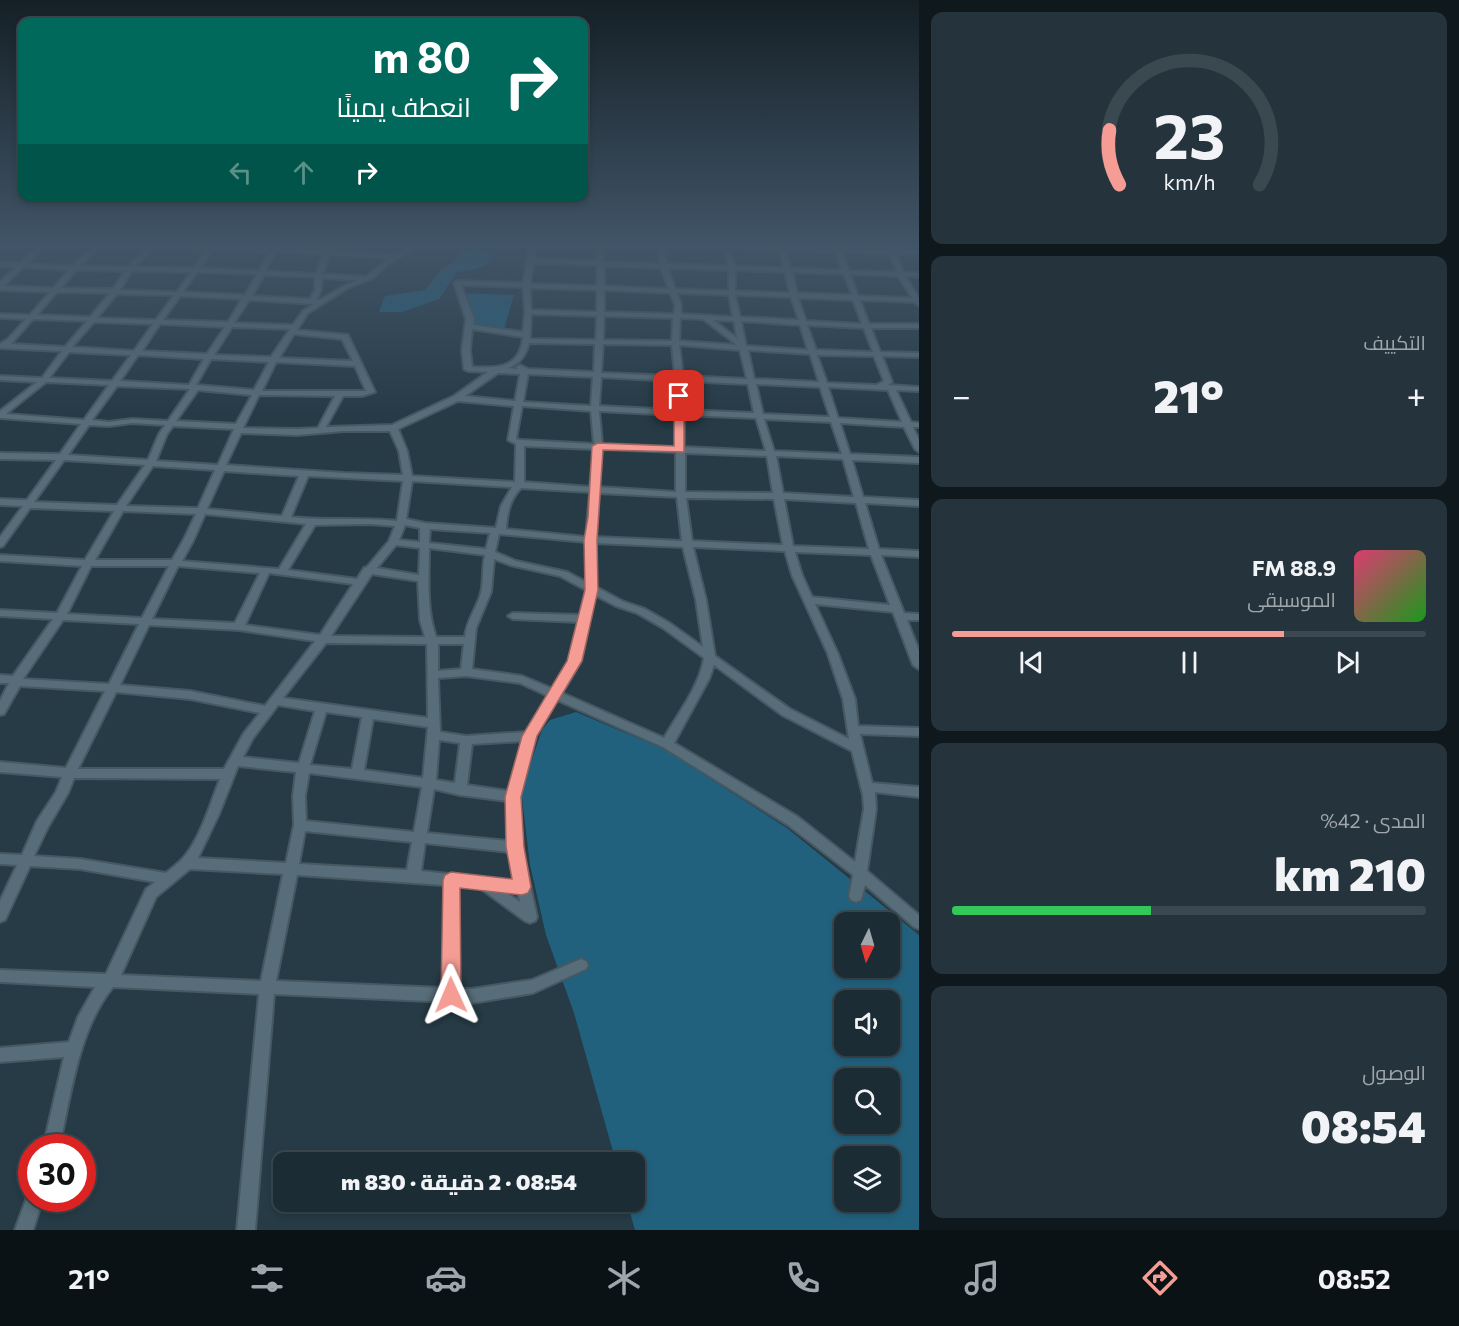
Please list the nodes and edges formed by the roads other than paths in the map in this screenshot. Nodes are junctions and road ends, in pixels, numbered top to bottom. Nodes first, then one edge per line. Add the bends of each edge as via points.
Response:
1 (46, 301) edge
2 (107, 301) edge
3 (172, 301) edge
4 (243, 301) edge
5 (317, 301) edge
6 (464, 301) edge
7 (527, 301) edge
8 (600, 301) edge
9 (676, 301) edge
10 (733, 301) edge
11 (796, 301) edge
12 (857, 301) edge
13 (528, 312) junction
14 (601, 315) junction
15 (0, 316) edge
16 (678, 316) junction
17 (32, 317) junction
18 (706, 318) junction
19 (92, 319) junction
20 (737, 319) junction
21 (159, 321) junction
22 (803, 322) junction
23 (230, 325) junction
24 (867, 326) junction
25 (919, 326) edge
26 (470, 327) junction
27 (292, 329) junction
28 (526, 338) junction
29 (599, 342) junction
30 (675, 343) junction
31 (743, 346) junction
32 (1, 347) edge
33 (68, 348) junction
34 (138, 352) junction
35 (813, 352) junction
36 (877, 354) junction
37 (919, 355) edge
38 (207, 357) junction
39 (274, 359) junction
40 (358, 364) junction
41 (513, 364) junction
42 (525, 370) junction
43 (495, 371) junction
44 (597, 376) junction
45 (0, 378) edge
46 (679, 379) junction
47 (44, 380) junction
48 (751, 381) junction
49 (114, 383) junction
50 (823, 384) junction
51 (879, 387) junction
52 (193, 388) junction
53 (891, 389) junction
54 (919, 389) edge
55 (258, 393) junction
56 (340, 394) junction
57 (457, 398) junction
58 (519, 405) junction
59 (595, 410) junction
60 (679, 414) junction
61 (0, 416) edge
62 (759, 416) junction
63 (835, 420) junction
64 (85, 422) junction
65 (171, 423) junction
66 (908, 424) junction
67 (919, 425) edge
68 (393, 428) junction
69 (239, 429) junction
70 (321, 429) junction
71 (520, 442) junction
72 (598, 446) junction
73 (919, 449) edge
74 (680, 450) junction
75 (771, 454) junction
76 (0, 456) edge
77 (60, 457) junction
78 (847, 457) junction
79 (919, 460) edge
80 (151, 463) junction
81 (222, 468) junction
82 (304, 474) junction
83 (408, 478) junction
84 (519, 485) junction
85 (594, 489) junction
86 (681, 495) junction
87 (780, 496) junction
88 (861, 501) junction
89 (0, 502) edge
90 (919, 503) edge
91 (28, 504) junction
92 (120, 508) junction
93 (201, 511) junction
94 (286, 519) junction
95 (312, 522) junction
96 (402, 522) junction
97 (425, 526) junction
98 (498, 531) junction
99 (591, 540) junction
100 (393, 542) junction
101 (0, 544) edge
102 (425, 544) junction
103 (687, 544) junction
104 (789, 548) junction
105 (875, 552) junction
106 (491, 554) junction
107 (919, 554) edge
108 (0, 558) edge
109 (88, 563) junction
110 (175, 563) junction
111 (266, 570) junction
112 (368, 570) junction
113 (282, 572) junction
114 (424, 579) junction
115 (360, 582) junction
116 (591, 590) junction
117 (808, 600) junction
118 (0, 613) edge
119 (898, 613) junction
120 (61, 615) junction
121 (513, 616) dead end
122 (919, 617) edge
123 (584, 619) junction
124 (147, 621) junction
125 (239, 627) junction
126 (323, 639) junction
127 (430, 639) junction
128 (469, 641) junction
129 (710, 656) junction
130 (919, 665) edge
131 (466, 672) junction
132 (432, 675) junction
133 (0, 679) edge
134 (16, 680) junction
135 (113, 688) junction
136 (555, 694) junction
137 (270, 706) junction
138 (321, 709) junction
139 (0, 711) edge
140 (368, 715) junction
141 (433, 729) junction
142 (853, 730) junction
143 (919, 732) edge
144 (530, 736) junction
145 (466, 740) junction
146 (667, 744) junction
147 (858, 749) junction
148 (235, 761) junction
149 (0, 766) edge
150 (303, 769) junction
151 (70, 773) junction
152 (228, 774) junction
153 (357, 774) junction
154 (429, 783) junction
155 (867, 787) junction
156 (460, 790) junction
157 (919, 792) edge
158 (513, 797) junction
159 (300, 825) junction
160 (419, 839) junction
161 (515, 847) junction
162 (0, 859) edge
163 (27, 860) junction
164 (187, 863) junction
165 (291, 868) junction
166 (860, 874) junction
167 (413, 876) junction
168 (169, 879) junction
169 (451, 880) junction
170 (484, 883) junction
171 (522, 887) junction
172 (856, 896) dead end
173 (0, 916) edge
174 (919, 924) edge
175 (581, 965) dead end
176 (0, 976) edge
177 (110, 982) junction
178 (267, 989) junction
179 (451, 995) junction
180 (74, 1049) junction
181 (0, 1054) edge
182 (54, 1134) edge
183 (30, 1212) edge
184 (24, 1230) edge
185 (246, 1230) edge

1 - 17 street
2 - 19 street
3 - 21 street
4 - 23 street
5 - 27 street
6 - 26 street
7 - 13 street
8 - 14 street
9 - 16 street
10 - 20 street
11 - 22 street
12 - 24 street
13 - 14 street
13 - 28 street
14 - 16 street
14 - 29 street
15 - 17 street
16 - 18 street
16 - 30 street
17 - 19 street
17 - 32 street
18 - 20 street
18 - 31 street
19 - 21 street
19 - 33 street
20 - 22 street
20 - 31 street
21 - 23 street
21 - 34 street
22 - 24 street
22 - 35 street
23 - 27 street
23 - 38 street
24 - 25 street
24 - 36 street
26 - 28 street
26 - 43 street via 468,369
27 - 39 street
27 - 40 street via 342,336
28 - 29 street
28 - 41 street via 523,353
29 - 30 street
29 - 44 street
30 - 31 street
30 - 46 street
31 - 35 street
31 - 48 street
32 - 33 street
33 - 34 street
33 - 47 street
34 - 38 street
34 - 49 street
35 - 36 street
35 - 50 street
36 - 37 street
36 - 51 street via 888,382
38 - 39 street
38 - 52 street
39 - 40 street
39 - 55 street
40 - 56 street via 371,392
41 - 42 street
41 - 43 street
42 - 43 street
42 - 44 street
42 - 58 street
43 - 57 street
44 - 46 street
44 - 59 street
45 - 47 street
46 - 48 street
46 - 60 street
47 - 49 street
47 - 61 street
48 - 50 street
48 - 62 street
49 - 52 street
49 - 64 street
50 - 51 street
50 - 63 street
51 - 53 street
52 - 55 street
52 - 65 street
53 - 54 street
53 - 66 street
55 - 56 street
55 - 69 street
56 - 70 street
57 - 58 street
57 - 68 street
58 - 59 street
58 - 71 street via 512,441
59 - 60 street
59 - 72 street
60 - 62 street
60 - 74 street
61 - 64 street
62 - 63 street
62 - 75 street
63 - 66 street
63 - 78 street
64 - 65 street
64 - 77 street
65 - 69 street
65 - 80 street
66 - 67 street
66 - 73 street
68 - 70 street
68 - 83 street
69 - 70 street
69 - 81 street
71 - 72 street
71 - 84 street
72 - 74 street
72 - 85 street
74 - 75 street
74 - 86 street
75 - 78 street
75 - 87 street
76 - 77 street
77 - 80 street
77 - 91 street
78 - 79 street
78 - 88 street
80 - 81 street
80 - 92 street
81 - 82 street
81 - 93 street
82 - 83 street
82 - 94 street
83 - 84 street
83 - 96 street
84 - 85 street
84 - 98 street via 512,490
85 - 86 street
85 - 99 street
86 - 87 street
86 - 103 street
87 - 88 street
87 - 104 street
88 - 90 street
88 - 105 street
89 - 91 street
91 - 92 street
91 - 101 street
92 - 93 street
92 - 109 street
93 - 94 street
93 - 110 street
94 - 95 street
95 - 96 street
95 - 113 street
96 - 97 street
96 - 100 street
97 - 98 street
97 - 102 street
98 - 99 street
98 - 106 street
99 - 103 street
99 - 116 street
100 - 102 street
100 - 112 street
102 - 106 street
102 - 114 street
103 - 104 street
103 - 129 street
104 - 105 street
104 - 117 street
105 - 107 street
105 - 119 street
106 - 116 street via 563,574
106 - 128 street via 486,592
108 - 109 street
109 - 110 street
109 - 120 street
110 - 111 street
110 - 124 street
111 - 113 street
111 - 125 street
112 - 114 street
112 - 115 street
113 - 115 street
114 - 127 street via 424,610
115 - 126 street
116 - 123 street
116 - 129 street via 641,611
117 - 119 street
117 - 142 street via 837,663 849,699
118 - 120 street
119 - 122 street
119 - 130 street
120 - 124 street
120 - 134 street
121 - 123 street
123 - 136 street via 575,661
124 - 125 street
124 - 135 street
125 - 126 street
126 - 127 street
126 - 137 street
127 - 128 street
127 - 132 street
128 - 131 street
129 - 146 street via 703,679
129 - 147 street via 786,712
131 - 132 street
131 - 136 street via 522,680
132 - 141 street
133 - 134 street
134 - 135 street
134 - 139 street
135 - 137 street
135 - 151 street
136 - 144 street
136 - 146 street
137 - 138 street
137 - 148 street
138 - 140 street
138 - 150 street
140 - 141 street
140 - 153 street
141 - 145 street
141 - 154 street
142 - 143 street
142 - 147 street
144 - 145 street
144 - 158 street
145 - 156 street
146 - 166 street via 793,821
147 - 155 street
148 - 150 street
148 - 152 street
149 - 151 street
150 - 153 street
150 - 159 street
151 - 152 street
151 - 163 street
152 - 164 street via 213,814
153 - 154 street
154 - 156 street
154 - 160 street
155 - 157 street
155 - 166 street via 870,809
156 - 158 street
158 - 161 street
159 - 160 street
159 - 165 street
160 - 161 street
160 - 167 street
161 - 171 street
162 - 163 street
163 - 168 street via 80,864
163 - 173 street
164 - 165 street
164 - 168 street
165 - 167 street
165 - 178 street
166 - 172 street
166 - 174 street
167 - 169 street
168 - 177 street via 151,893
169 - 170 street
169 - 179 street
170 - 171 street
170 - 171 street via 530,917
175 - 179 street via 533,986 499,993
176 - 177 street
177 - 178 street
177 - 180 street via 91,1004
178 - 179 street
178 - 185 street
180 - 181 street
180 - 182 street
183 - 184 street

